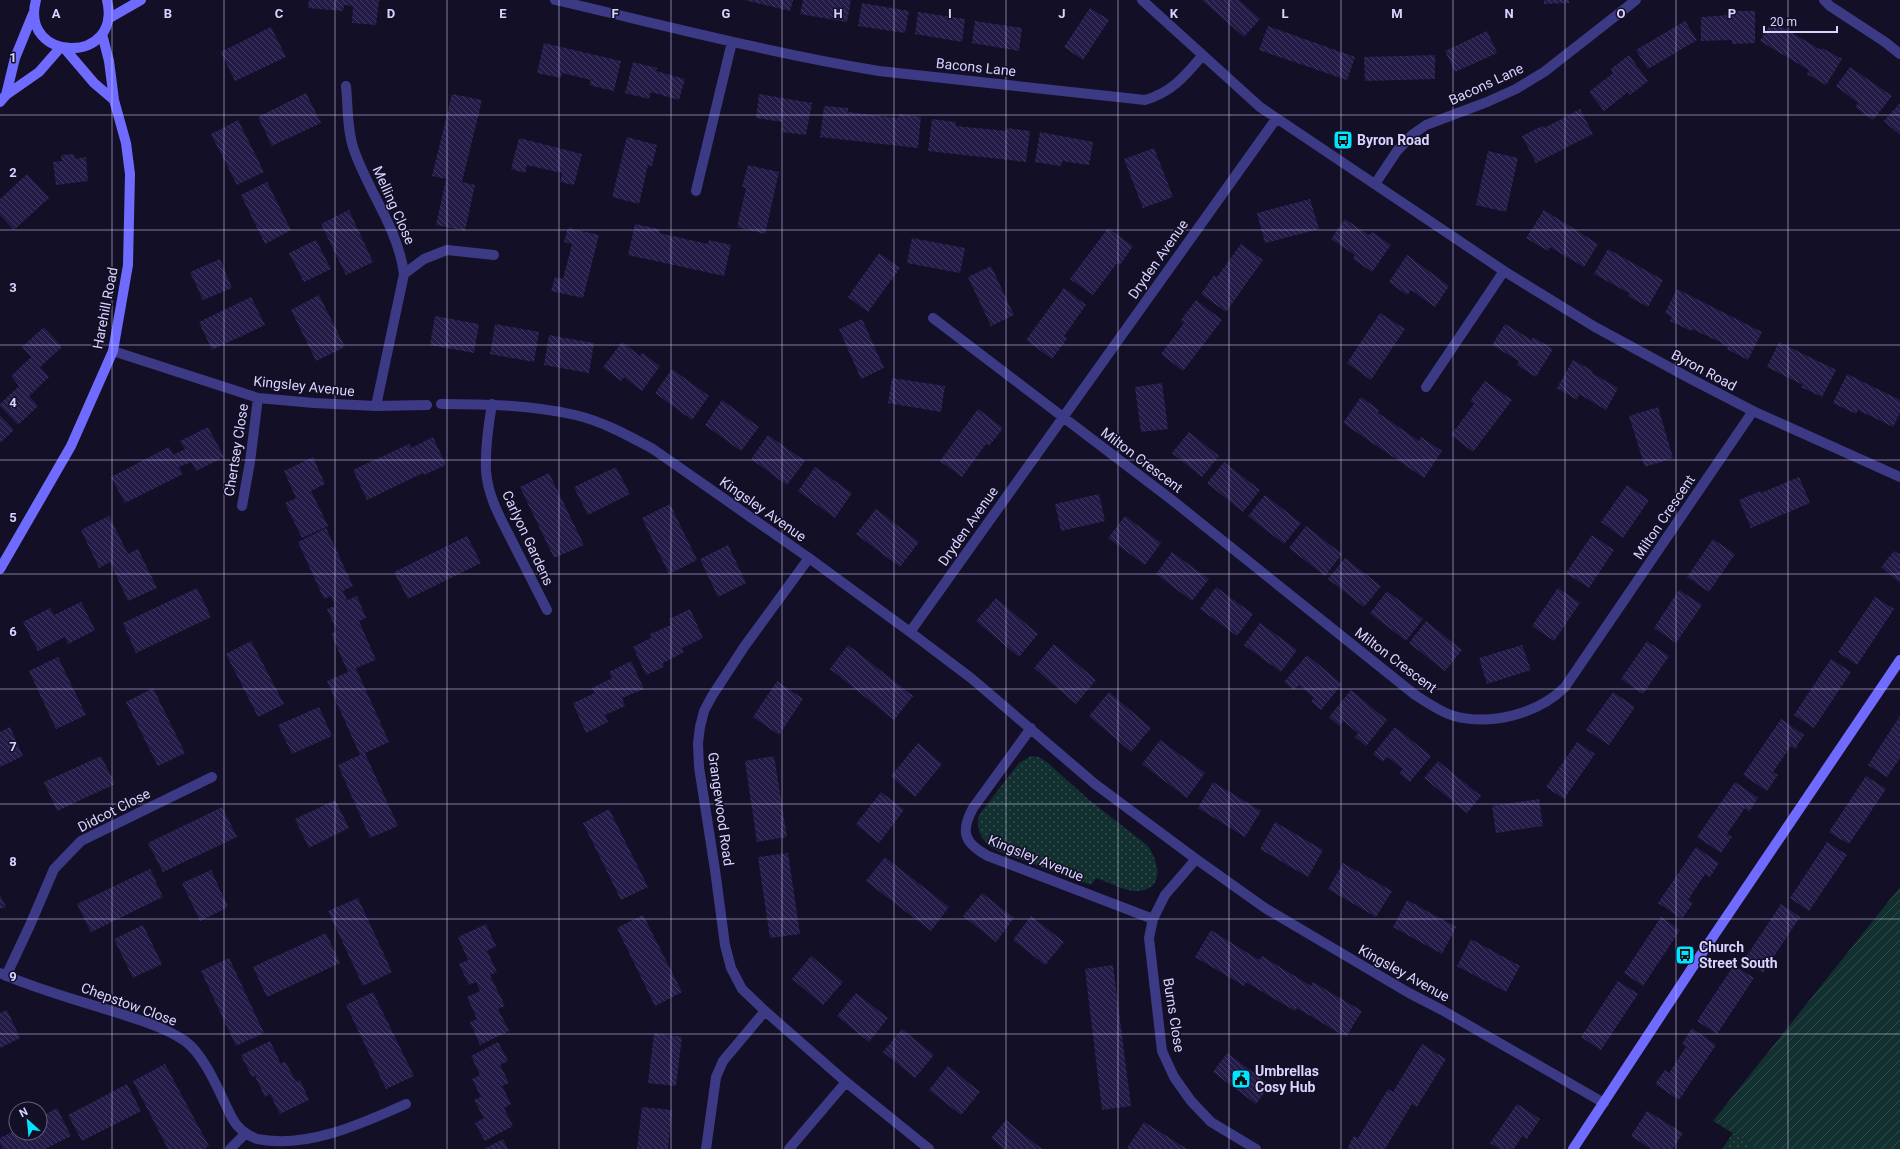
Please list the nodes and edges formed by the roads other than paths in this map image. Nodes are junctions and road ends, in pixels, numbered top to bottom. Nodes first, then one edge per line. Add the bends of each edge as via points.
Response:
1 (36, 0) edge
2 (107, 0) edge
3 (141, 0) edge
4 (555, 0) edge
5 (1142, 0) edge
6 (1636, 0) edge
7 (1824, 0) edge
8 (34, 12) junction
9 (108, 20) junction
10 (102, 34) junction
11 (732, 42) junction
12 (63, 48) junction
13 (1900, 54) edge
14 (1202, 56) junction
15 (346, 86) dead end
16 (3, 98) edge
17 (114, 100) junction
18 (1276, 119) junction
19 (1375, 184) junction
20 (696, 191) dead end
21 (494, 255) dead end
22 (1504, 271) junction
23 (404, 274) junction
24 (933, 318) dead end
25 (113, 350) junction
26 (1426, 387) dead end
27 (258, 398) junction
28 (441, 404) dead end
29 (492, 404) junction
30 (427, 405) dead end
31 (376, 406) junction
32 (1752, 411) junction
33 (1062, 417) junction
34 (1900, 477) edge
35 (242, 506) dead end
36 (809, 558) junction
37 (0, 568) edge
38 (547, 610) dead end
39 (910, 632) junction
40 (1900, 660) edge
41 (1031, 728) junction
42 (212, 777) dead end
43 (1196, 859) junction
44 (1153, 919) junction
45 (3, 974) edge
46 (765, 1011) junction
47 (846, 1082) junction
48 (406, 1104) dead end
49 (1604, 1104) junction
50 (245, 1134) junction
51 (230, 1149) edge
52 (706, 1149) edge
53 (789, 1149) edge
54 (929, 1149) edge
55 (1256, 1149) edge
56 (1573, 1149) edge

1 - 8 street
2 - 9 street
3 - 9 street
4 - 11 street, Bacons Lane
5 - 14 street, Byron Road
6 - 19 street, Bacons Lane via 1544,72 1516,89 1426,125 1413,134 1397,151
7 - 13 street
8 - 12 street via 36,24 42,34 50,42
8 - 16 street via 15,58
9 - 10 street
10 - 12 street via 90,45 82,48
10 - 17 street, Harehill Road via 112,75
11 - 14 street, Bacons Lane via 879,71 1145,100 1161,95
11 - 20 street
12 - 16 street via 39,72
12 - 17 street via 94,83
14 - 18 street, Byron Road
15 - 23 street, Melling Close via 354,149 396,239 402,255
17 - 25 street, Harehill Road via 126,143 130,192 128,265
18 - 19 street, Byron Road
18 - 33 street, Dryden Avenue
19 - 22 street, Byron Road
21 - 23 street via 447,250 424,259
22 - 26 street
22 - 32 street, Byron Road via 1595,327
23 - 31 street, Melling Close
24 - 33 street
25 - 27 street, Kingsley Avenue
25 - 37 street, Harehill Road via 71,446
27 - 31 street, Kingsley Avenue
27 - 35 street, Chertsey Close
28 - 29 street, Kingsley Avenue
29 - 36 street, Kingsley Avenue via 576,415 628,435
29 - 38 street, Carlyon Gardens via 486,452 490,493 497,512
30 - 31 street, Kingsley Avenue
32 - 33 street, Milton Crescent via 1565,687 1556,696 1528,710 1484,720 1453,716 1414,694 1172,500
32 - 34 street, Byron Road
33 - 39 street, Dryden Avenue
36 - 39 street, Kingsley Avenue
36 - 46 street, Grangewood Road via 712,696 704,711 698,743 699,767 730,968 742,989
39 - 41 street, Kingsley Avenue
40 - 49 street
41 - 43 street, Kingsley Avenue via 1095,784
41 - 44 street, Kingsley Avenue via 973,808 966,822 965,836 974,848 988,856
42 - 45 street, Didcot Close via 81,841 54,869 30,925
43 - 44 street via 1165,895
43 - 49 street, Kingsley Avenue via 1265,908
44 - 55 street, Burns Close via 1148,938 1162,1051 1174,1077 1191,1101 1211,1122
45 - 50 street, Chepstow Close via 143,1021 186,1042 198,1055 223,1097 233,1120
46 - 47 street, Grangewood Road
46 - 52 street via 724,1061 716,1077
47 - 53 street
47 - 54 street, Grangewood Road
48 - 50 street, Chepstow Close via 330,1138 302,1145 269,1144
49 - 56 street
50 - 51 street

